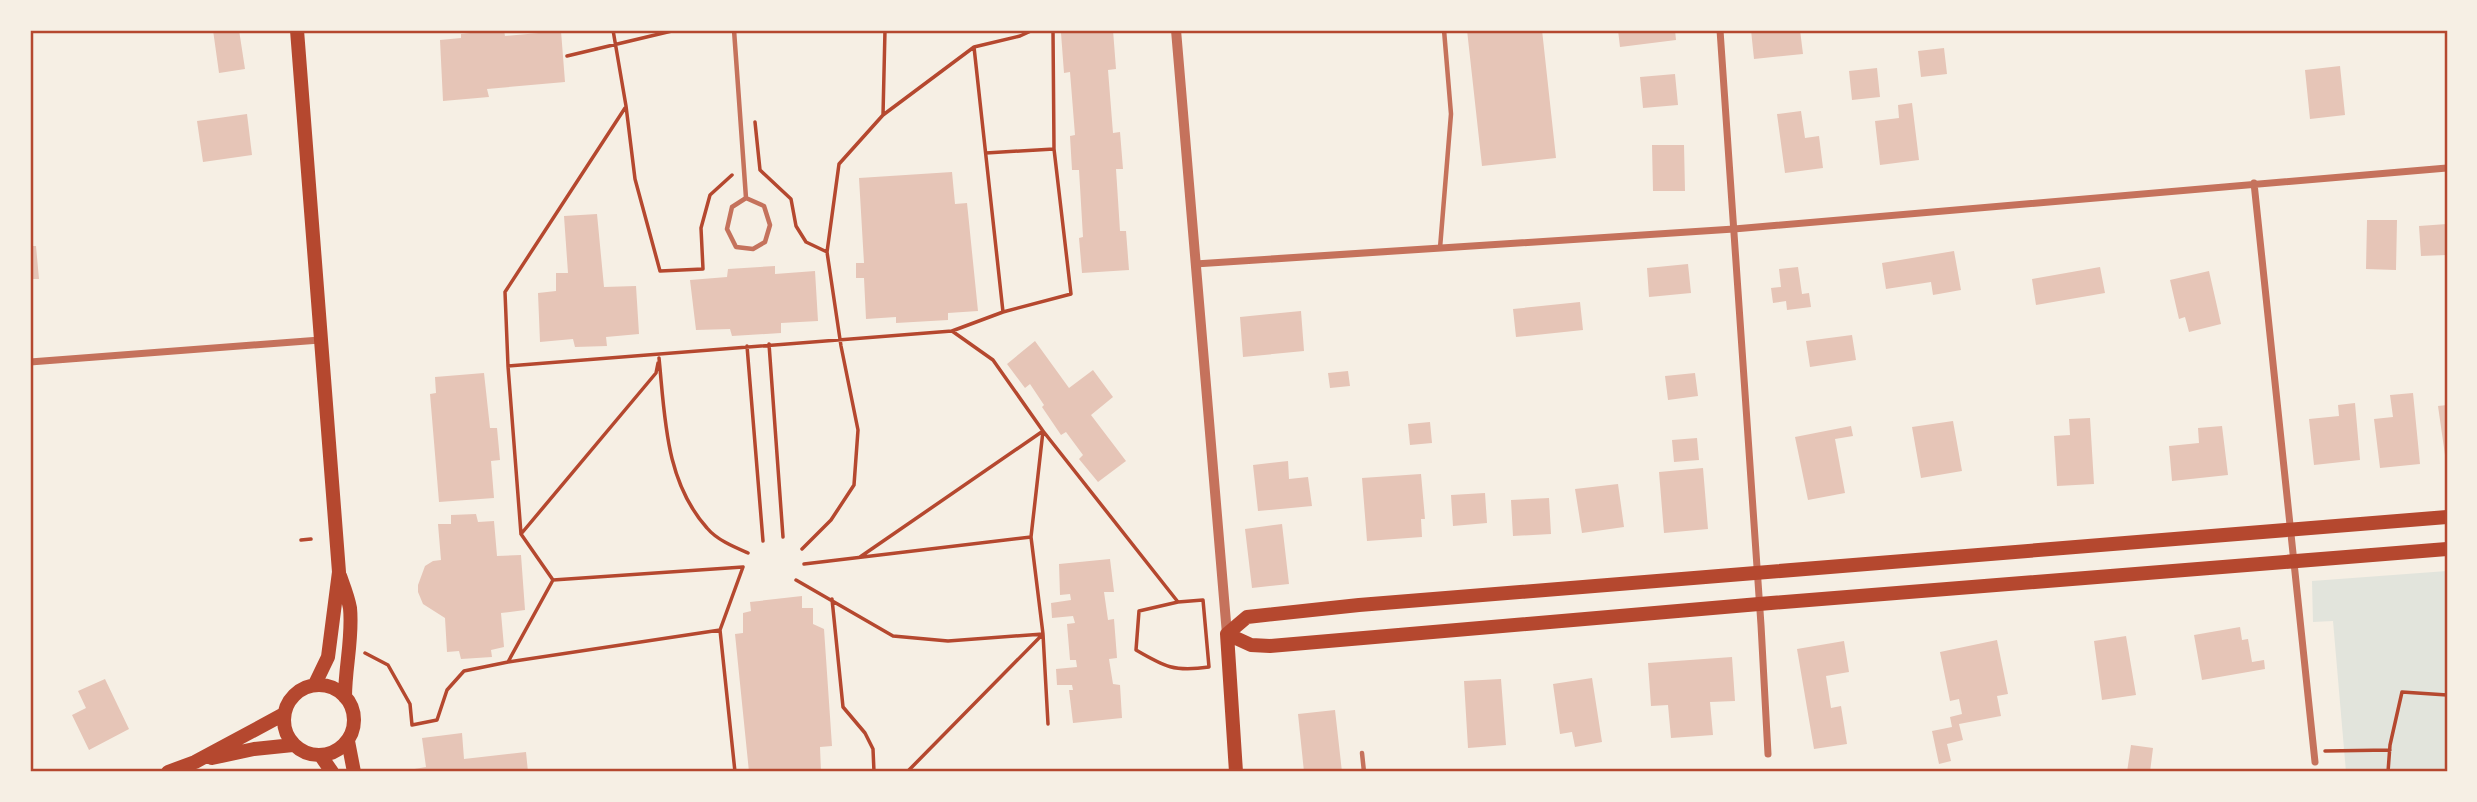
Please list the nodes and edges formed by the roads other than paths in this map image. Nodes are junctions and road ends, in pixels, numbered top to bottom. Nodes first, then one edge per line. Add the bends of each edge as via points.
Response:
1 (297, 30) edge
2 (734, 30) edge
3 (1444, 30) edge
4 (1720, 30) edge
5 (1175, 32) edge
6 (2447, 169) edge
7 (2254, 183) junction
8 (746, 198) junction
9 (1734, 229) junction
10 (1440, 248) junction
11 (1194, 264) junction
12 (320, 340) junction
13 (30, 362) edge
14 (2447, 517) edge
15 (2289, 529) junction
16 (2447, 549) edge
17 (2292, 561) junction
18 (339, 572) junction
19 (1756, 573) junction
20 (1759, 604) junction
21 (1227, 634) junction
22 (314, 684) junction
23 (345, 697) junction
24 (284, 714) junction
25 (348, 741) junction
26 (293, 745) junction
27 (1362, 753) dead end
28 (1768, 754) dead end
29 (321, 755) junction
30 (195, 762) junction
31 (2315, 762) dead end
32 (169, 772) edge
33 (332, 772) edge
34 (354, 772) edge
35 (1236, 772) edge
36 (1364, 772) edge

1 - 12 main road
2 - 8 lane
3 - 10 lane via 1451,114
4 - 9 street
5 - 11 street
6 - 7 street
7 - 9 street
7 - 15 street
8 - 8 lane via 732,207 727,229 736,247 753,249 765,242 770,225 764,206
9 - 10 street
9 - 19 street
10 - 11 street
11 - 21 street
12 - 13 street
12 - 18 main road
14 - 15 main road
15 - 17 street
15 - 19 main road
16 - 17 main road
17 - 20 main road
17 - 31 street
18 - 22 main road via 328,657
18 - 23 main road via 350,617
19 - 20 street
19 - 21 main road via 1247,617
20 - 21 main road via 1270,646 1251,645
20 - 28 street
21 - 35 main road
22 - 23 main road via 333,687
22 - 24 main road via 292,696
23 - 25 main road via 354,718
24 - 26 main road via 285,730
24 - 30 main road
25 - 29 main road
25 - 34 main road
26 - 29 main road
26 - 30 main road
27 - 36 lane
29 - 33 main road
30 - 32 main road

